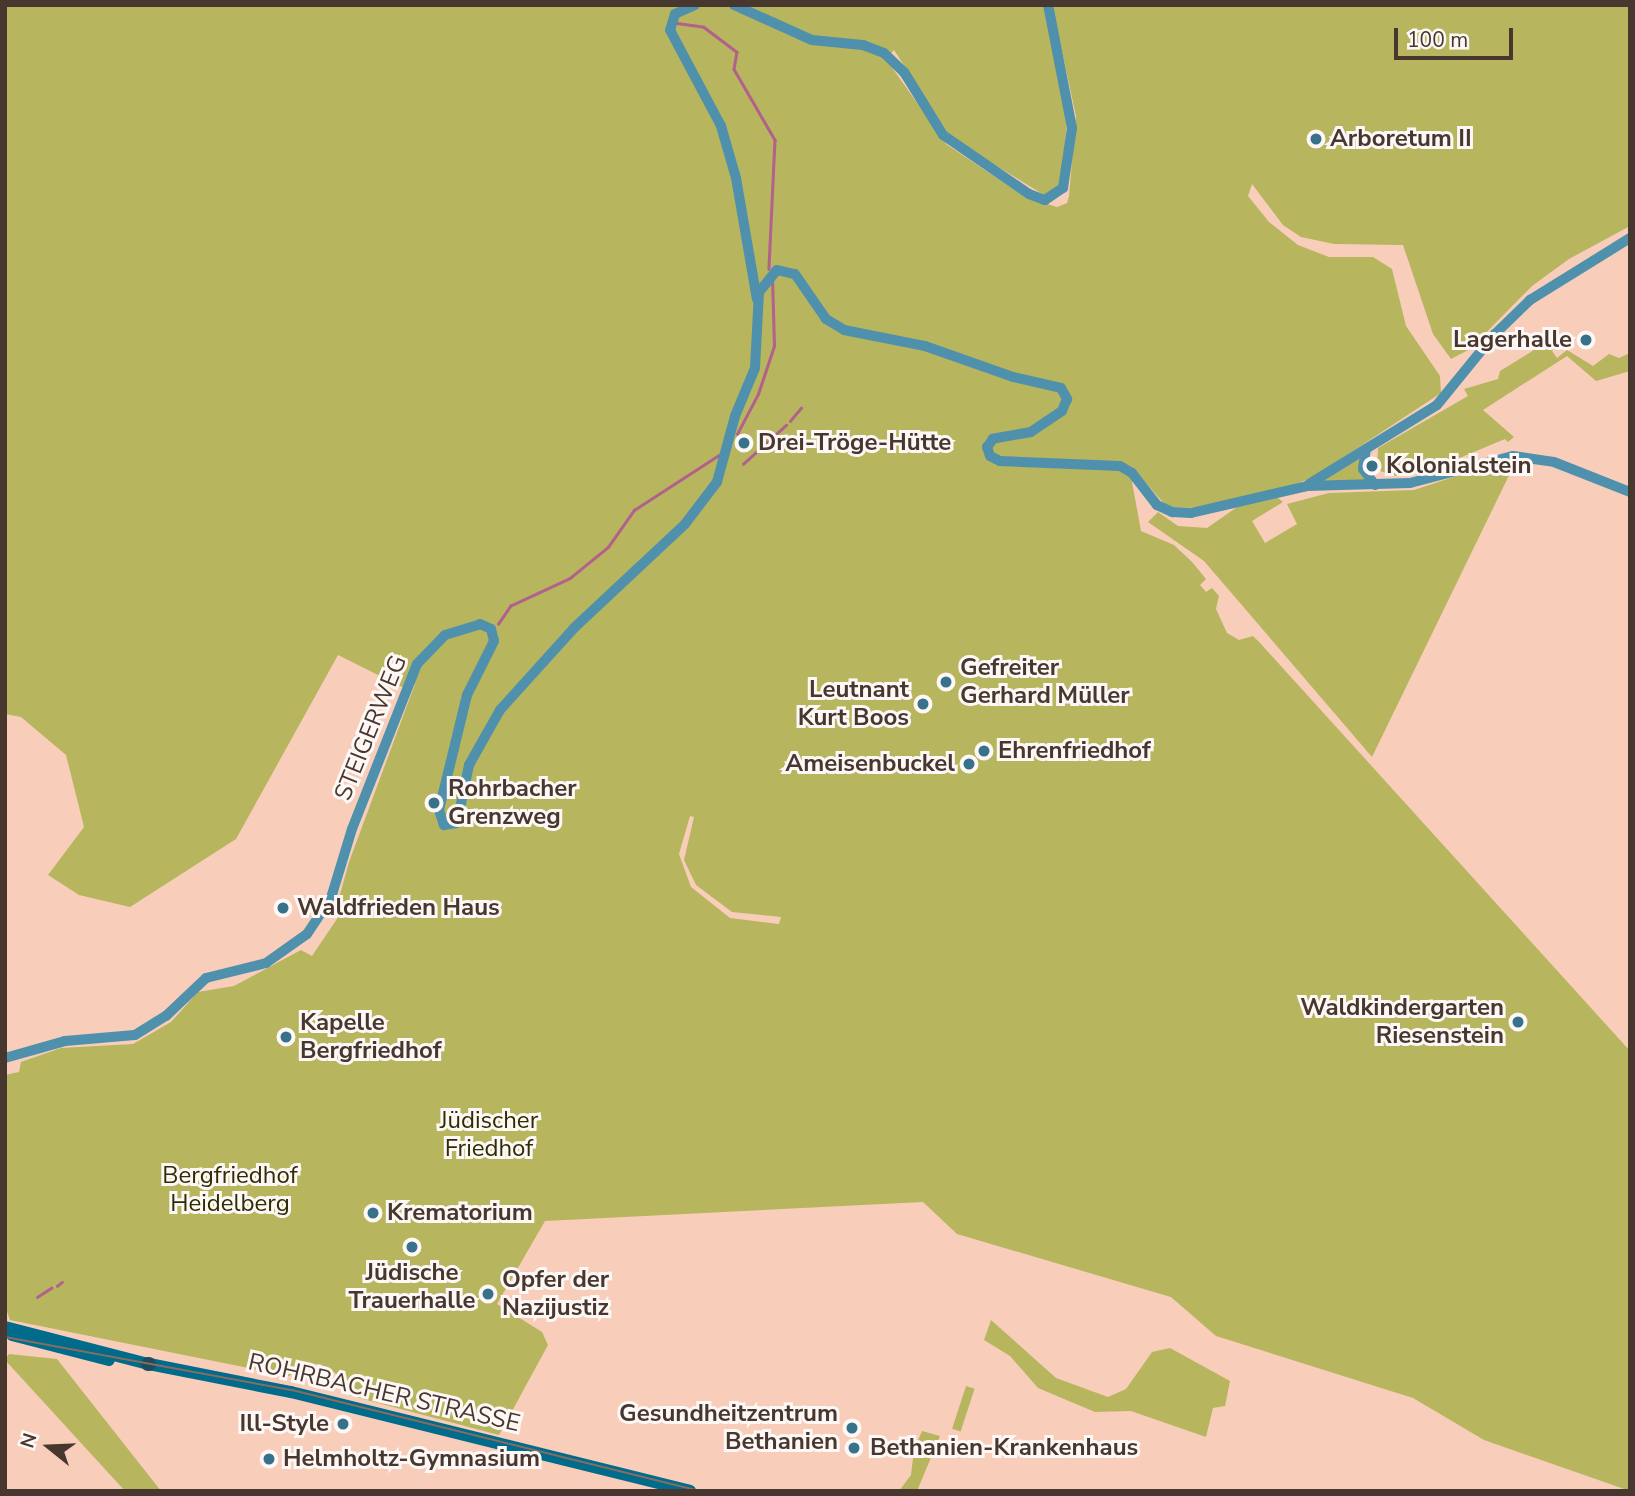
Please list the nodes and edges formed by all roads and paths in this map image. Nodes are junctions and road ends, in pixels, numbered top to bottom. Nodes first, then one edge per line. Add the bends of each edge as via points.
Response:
1 (695, 5) edge
2 (734, 5) edge
3 (1048, 5) edge
4 (1630, 238) edge
5 (757, 302) junction
6 (1366, 449) junction
7 (1375, 485) junction
8 (1307, 486) junction
9 (1630, 492) edge
10 (5, 1059) edge
11 (5, 1330) edge
12 (690, 1491) edge

1 - 5 street via 675,14 670,30 722,126 736,178
2 - 3 street via 812,40 863,45 884,53 904,72 929,118 947,138 1032,196 1048,200 1063,188 1072,128
4 - 6 street via 1538,294 1495,334 1443,400
5 - 8 street via 767,278 777,270 789,270 827,318 844,330 925,345 1063,390 1066,406 1052,420 1031,432 991,441 988,453 996,460 1120,466 1132,473 1157,505 1180,514
5 - 10 street, STEIGERWEG via 756,365 735,416 717,482 685,524 574,628 500,710 469,765 457,823 444,825 439,810 463,708 494,641 491,629 480,624 445,635 417,664 352,829 331,898 306,934 266,963 206,978 166,1016 135,1035 65,1041
6 - 7 street via 1363,470
6 - 8 street
7 - 8 street
7 - 9 street via 1424,481 1489,459 1513,456 1554,462
11 - 12 main road, ROHRBACHER STRASSE via 301,1395

